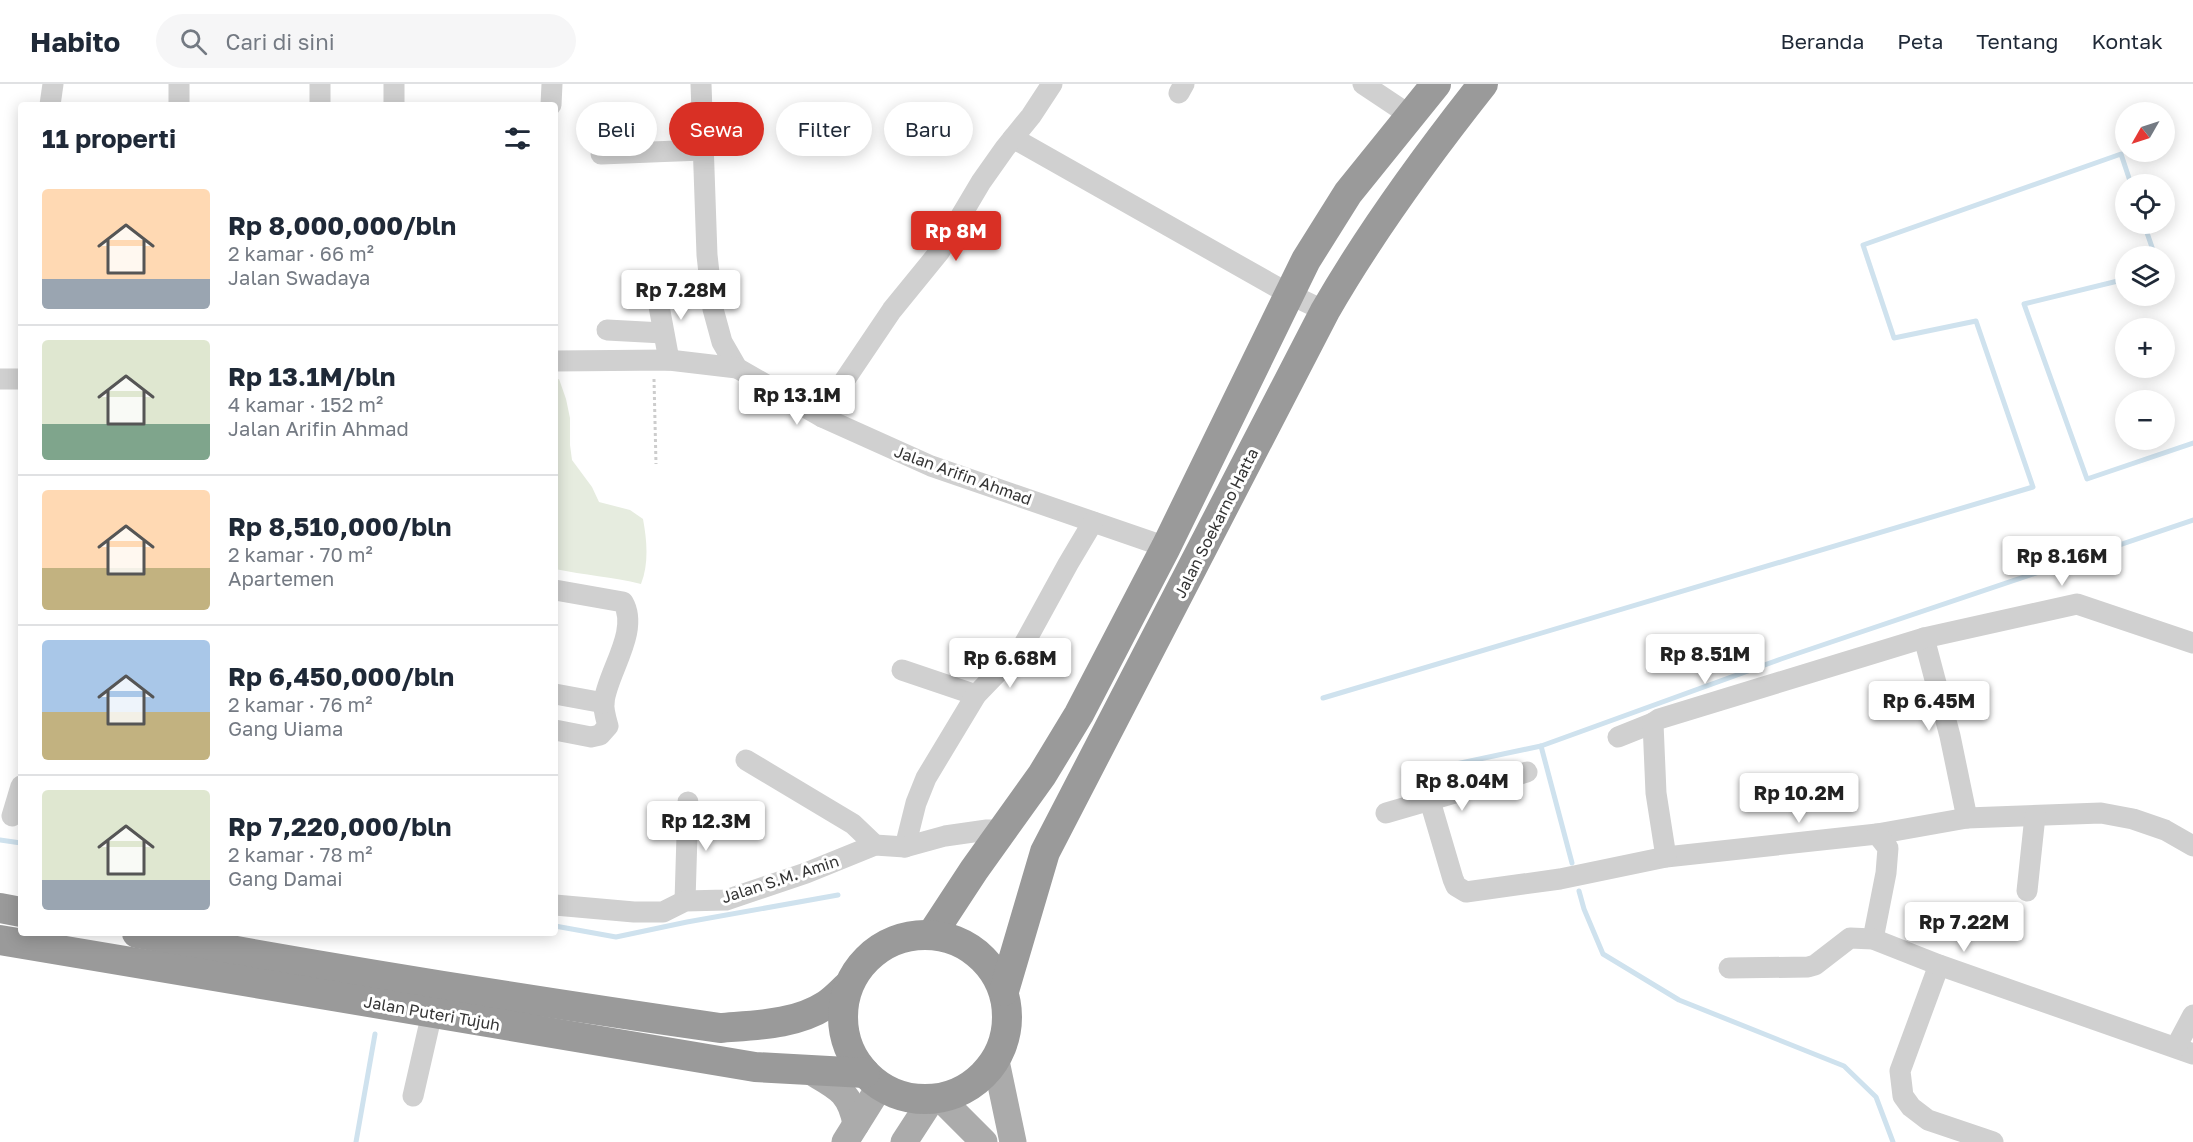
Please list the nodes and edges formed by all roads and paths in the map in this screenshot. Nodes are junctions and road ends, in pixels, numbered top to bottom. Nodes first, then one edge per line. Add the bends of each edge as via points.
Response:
1 (53, 84) edge
2 (179, 84) edge
3 (320, 84) edge
4 (394, 84) edge
5 (552, 84) edge
6 (701, 84) edge
7 (1052, 84) edge
8 (1363, 84) edge
9 (1436, 84) edge
10 (1483, 84) edge
11 (50, 102) edge
12 (179, 102) edge
13 (320, 102) edge
14 (394, 102) edge
15 (551, 102) edge
16 (701, 102) edge
17 (1411, 116) junction
18 (1013, 138) junction
19 (702, 156) edge
20 (656, 290) dead end
21 (1289, 294) junction
22 (1325, 311) junction
23 (607, 330) dead end
24 (663, 333) junction
25 (661, 359) junction
26 (558, 361) edge
27 (737, 368) junction
28 (0, 379) edge
29 (18, 379) edge
30 (822, 417) junction
31 (656, 464) dead end
32 (1093, 522) junction
33 (1167, 547) junction
34 (558, 591) edge
35 (1924, 638) junction
36 (2193, 644) edge
37 (902, 670) dead end
38 (558, 695) edge
39 (976, 695) junction
40 (604, 703) junction
41 (1653, 723) junction
42 (558, 730) edge
43 (1618, 737) dead end
44 (746, 760) dead end
45 (1527, 772) dead end
46 (18, 795) edge
47 (1430, 801) junction
48 (688, 802) dead end
49 (1386, 813) dead end
50 (11, 816) edge
51 (2035, 816) junction
52 (1967, 818) junction
53 (1004, 830) junction
54 (1877, 834) junction
55 (875, 845) junction
56 (905, 846) junction
57 (2193, 846) edge
58 (1666, 857) junction
59 (2027, 891) dead end
60 (685, 902) junction
61 (558, 905) edge
62 (0, 908) edge
63 (18, 911) edge
64 (932, 934) junction
65 (154, 936) edge
66 (1873, 939) junction
67 (0, 940) edge
68 (1939, 965) junction
69 (1729, 968) dead end
70 (848, 986) junction
71 (1004, 991) junction
72 (432, 1013) junction
73 (2193, 1015) edge
74 (2184, 1051) edge
75 (996, 1061) junction
76 (810, 1071) junction
77 (873, 1080) junction
78 (413, 1096) dead end
79 (936, 1099) junction
80 (851, 1133) edge
81 (904, 1142) edge
82 (984, 1142) edge
83 (1013, 1142) edge
84 (1993, 1142) edge

1 - 11 street
2 - 12 street
3 - 13 street
4 - 14 street
5 - 15 street
6 - 16 street
7 - 18 street
8 - 17 street
9 - 17 highway, Jalan Soekarno Hatta
10 - 22 highway, Jalan Soekarno Hatta via 1384,215
17 - 21 highway, Jalan Soekarno Hatta via 1348,193
18 - 21 street
18 - 30 street via 981,182 940,251 892,310
19 - 27 street via 713,309 722,342
20 - 24 street
21 - 22 street
21 - 33 highway, Jalan Soekarno Hatta
22 - 71 highway, Jalan Soekarno Hatta via 1045,852
23 - 24 street
24 - 25 street
25 - 26 street
25 - 27 street
25 - 31 path
27 - 30 street, Jalan Arifin Ahmad
28 - 29 street
30 - 32 street, Jalan Arifin Ahmad via 931,466
32 - 33 street, Jalan Arifin Ahmad
32 - 39 street via 1023,646
33 - 53 highway, Jalan Soekarno Hatta via 1079,714
34 - 40 street via 623,603 627,609 627,632
35 - 36 street via 2077,604
35 - 41 street
35 - 52 street
37 - 39 street
38 - 40 street
39 - 56 street via 926,778
40 - 42 street via 608,726 600,735
41 - 43 street
41 - 58 street via 1656,794
44 - 55 street via 853,824
45 - 47 street
46 - 50 street
47 - 49 street
47 - 58 street via 1453,879 1466,892 1560,879
48 - 60 street
51 - 52 street
51 - 57 street via 2101,813 2165,830
51 - 59 street
52 - 54 street
53 - 56 street, Jalan S.M. Amin via 962,833
53 - 64 highway, Jalan Soekarno Hatta
54 - 58 street
54 - 66 street via 1888,848
55 - 56 street, Jalan S.M. Amin
55 - 60 street, Jalan S.M. Amin via 726,900
60 - 61 street, Jalan S.M. Amin via 663,912
62 - 63 highway
64 - 70 highway via 905,936 881,946 861,964
64 - 71 highway via 956,939 977,952 993,969
65 - 70 highway, Jalan Puteri Tujuh via 444,987 720,1028 799,1018 826,1005
66 - 68 street
66 - 69 street via 1850,938 1808,968
67 - 72 highway, Jalan Puteri Tujuh
68 - 74 street
68 - 84 street via 1900,1071 1903,1096 1928,1120
70 - 77 highway via 844,1032 852,1054
71 - 75 highway via 1008,1015 1005,1039
72 - 76 highway, Jalan Puteri Tujuh via 755,1067
72 - 78 street
73 - 74 street
75 - 79 highway via 962,1092
75 - 83 main road
76 - 77 highway, Jalan Puteri Tujuh
76 - 80 main road via 841,1089 853,1108
77 - 79 highway via 905,1097
77 - 80 main road
79 - 81 main road
79 - 82 main road

